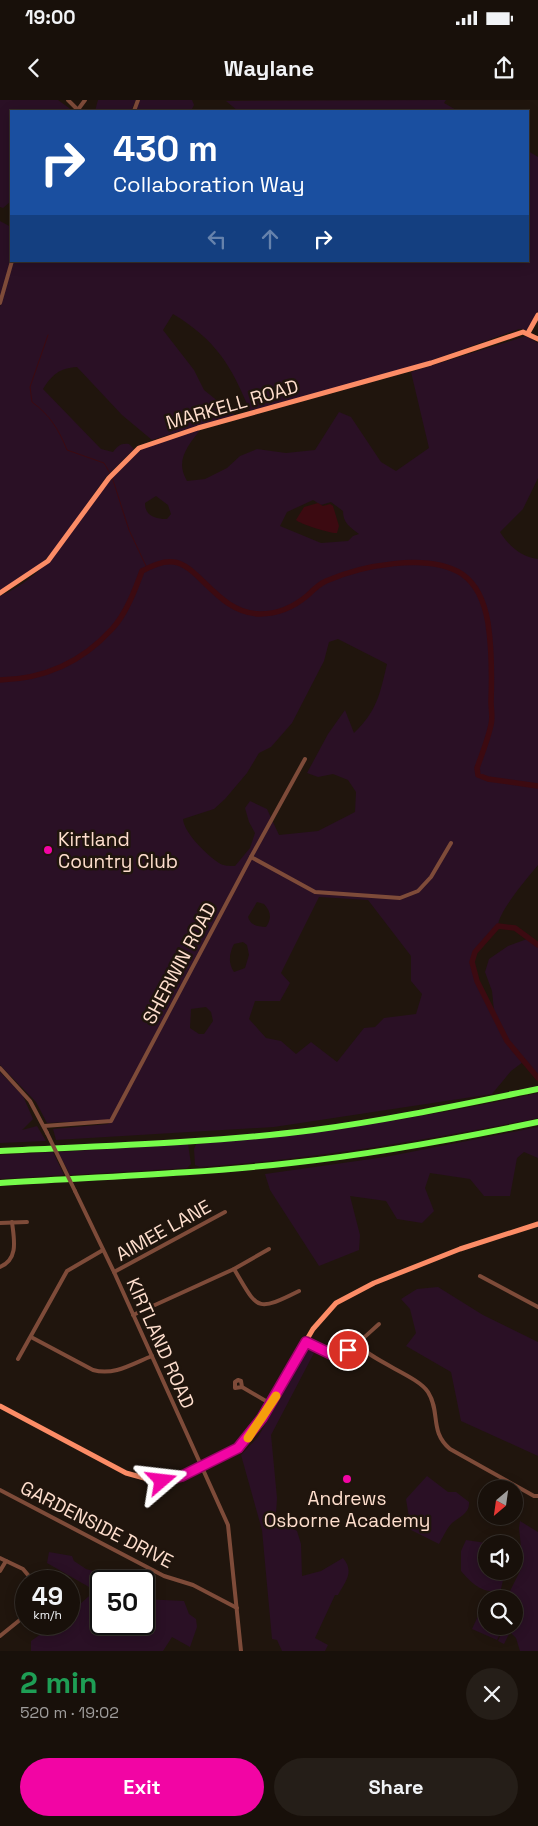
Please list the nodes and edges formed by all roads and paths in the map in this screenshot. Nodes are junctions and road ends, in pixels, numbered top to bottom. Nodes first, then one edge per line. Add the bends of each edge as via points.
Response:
1 (68, 100) edge
2 (85, 100) edge
3 (77, 110) edge
4 (12, 262) edge
5 (0, 302) edge
6 (538, 315) edge
7 (528, 333) junction
8 (538, 339) edge
9 (0, 593) edge
10 (305, 759) dead end
11 (451, 843) dead end
12 (251, 857) junction
13 (0, 1068) edge
14 (538, 1089) edge
15 (538, 1122) edge
16 (44, 1126) junction
17 (0, 1151) edge
18 (0, 1183) edge
19 (225, 1212) dead end
20 (12, 1222) junction
21 (27, 1222) dead end
22 (0, 1223) edge
23 (538, 1224) edge
24 (269, 1249) dead end
25 (102, 1250) junction
26 (0, 1267) edge
27 (234, 1269) junction
28 (114, 1272) junction
29 (480, 1276) dead end
30 (299, 1291) dead end
31 (538, 1307) edge
32 (133, 1315) junction
33 (379, 1324) dead end
34 (32, 1337) junction
35 (306, 1342) junction
36 (357, 1344) junction
37 (152, 1356) junction
38 (18, 1359) dead end
39 (242, 1387) dead end
40 (271, 1404) junction
41 (0, 1406) edge
42 (201, 1467) junction
43 (0, 1490) edge
44 (538, 1496) edge
45 (0, 1558) edge
46 (6, 1562) junction
47 (23, 1570) edge
48 (0, 1571) edge
49 (237, 1608) junction
50 (15, 1624) edge
51 (0, 1636) edge
52 (241, 1651) edge

1 - 3 street
2 - 3 street
4 - 5 street
6 - 7 main road
7 - 8 main road
7 - 9 main road, MARKELL ROAD via 139,448 111,476 48,561
10 - 12 street, SHERWIN ROAD
11 - 12 street via 418,891 400,898 315,892
12 - 16 street, SHERWIN ROAD via 111,1121
13 - 16 street, KIRTLAND ROAD via 30,1101
14 - 17 highway via 312,1130
15 - 18 highway via 359,1155 291,1164
16 - 25 street, KIRTLAND ROAD, bridge
19 - 28 street, AIMEE LANE
20 - 21 street
20 - 22 street
20 - 26 street via 14,1250 9,1261
23 - 35 main road via 460,1248 374,1282 336,1303
24 - 27 street
25 - 28 street, KIRTLAND ROAD
25 - 34 street via 67,1271
27 - 30 street via 250,1297 260,1304 271,1305
27 - 32 street
28 - 32 street, KIRTLAND ROAD
29 - 31 street
32 - 37 street, KIRTLAND ROAD
33 - 36 street
34 - 37 street via 103,1373 117,1371
34 - 38 street
35 - 36 street via 331,1354
35 - 40 main road
36 - 44 street via 374,1359 428,1392 437,1434 442,1441
37 - 42 street, KIRTLAND ROAD
39 - 40 street
40 - 42 main road via 238,1448
41 - 42 main road via 137,1478 162,1481
42 - 49 street, KIRTLAND ROAD via 228,1525
43 - 49 street, GARDENSIDE DRIVE via 164,1576 193,1584
45 - 46 street
46 - 47 street
46 - 48 street
49 - 52 street, KIRTLAND ROAD
50 - 51 street

